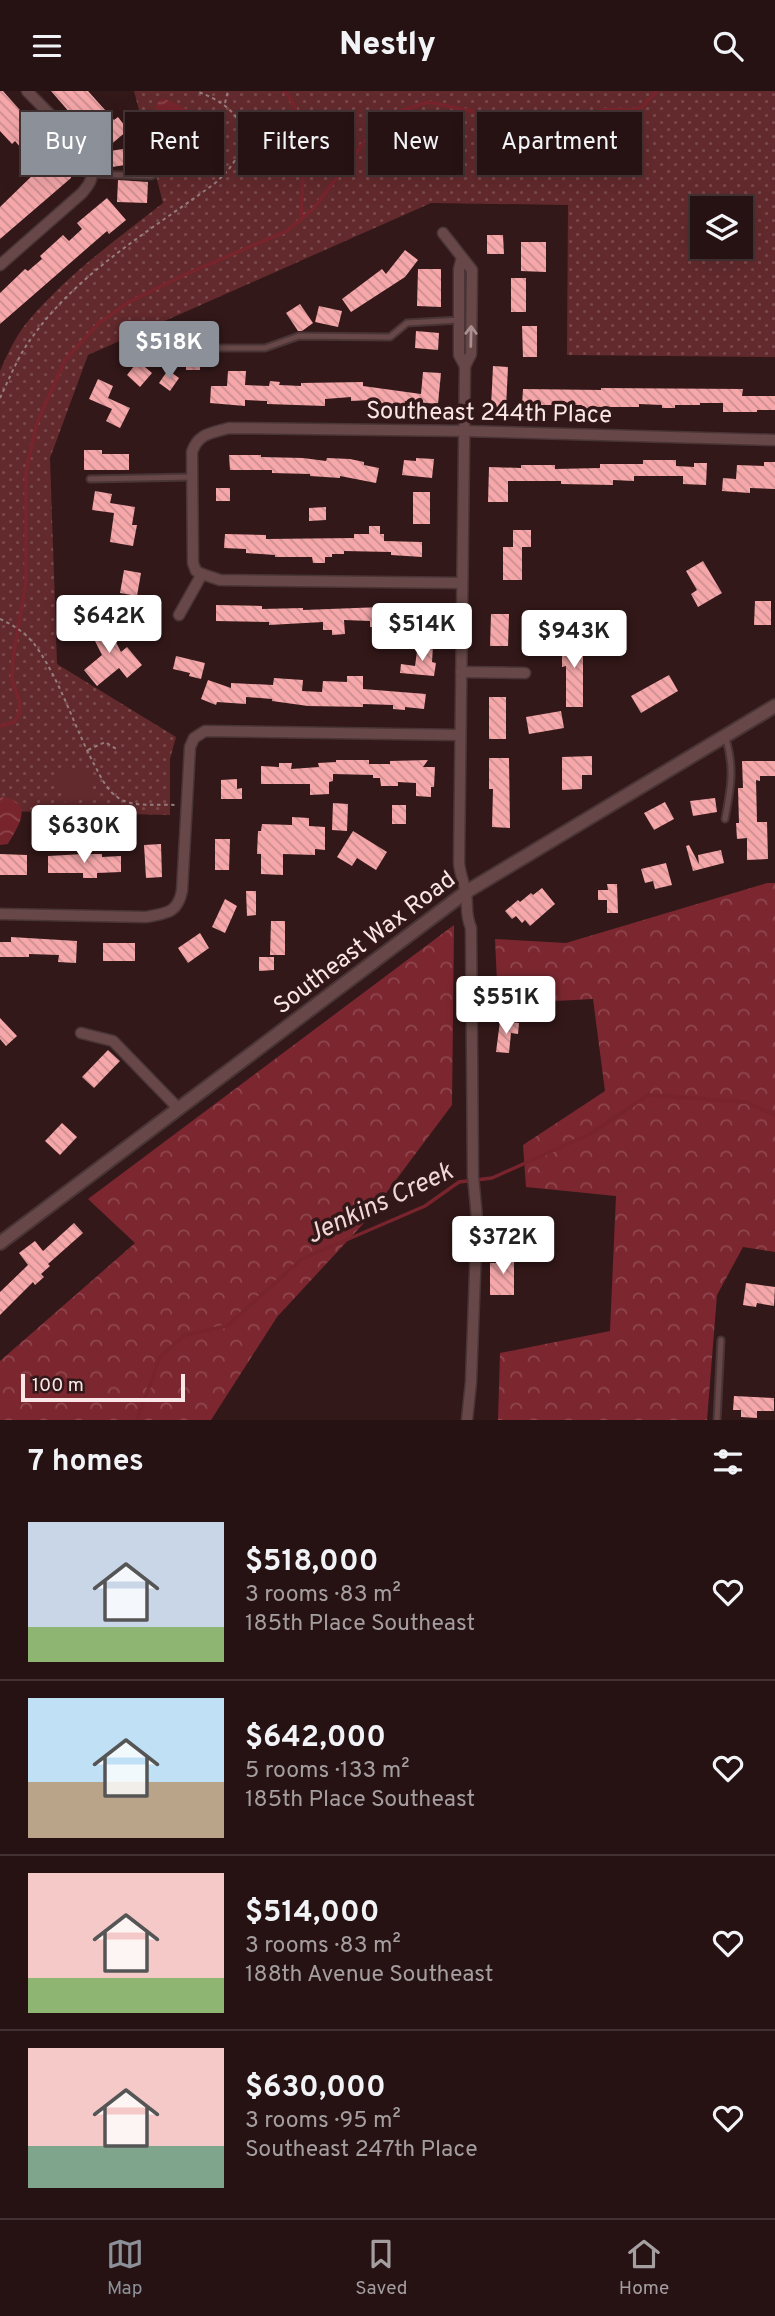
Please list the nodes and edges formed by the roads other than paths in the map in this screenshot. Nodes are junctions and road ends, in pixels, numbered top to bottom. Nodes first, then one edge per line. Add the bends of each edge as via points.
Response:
1 (27, 91) edge
2 (47, 112) edge
3 (92, 175) edge
4 (443, 233) dead end
5 (462, 257) junction
6 (0, 265) edge
7 (459, 320) junction
8 (209, 348) dead end
9 (465, 366) junction
10 (464, 431) junction
11 (775, 440) edge
12 (192, 477) junction
13 (90, 479) dead end
14 (202, 574) junction
15 (462, 583) junction
16 (180, 615) dead end
17 (461, 672) junction
18 (525, 673) dead end
19 (775, 706) edge
20 (460, 735) junction
21 (725, 736) junction
22 (726, 819) dead end
23 (466, 892) junction
24 (0, 914) edge
25 (81, 1033) dead end
26 (178, 1108) junction
27 (0, 1243) edge
28 (721, 1340) dead end
29 (467, 1420) edge
30 (717, 1420) edge

1 - 2 street
3 - 6 street via 82,193
4 - 5 street
5 - 7 street
9 -> 5 street via 471,354 472,270
7 - 8 lane via 407,323 390,337 299,336 265,348
7 - 9 street via 459,355
9 - 10 street
10 - 11 street, Southeast 244th Place
10 - 12 street, Southeast 244th Place via 229,428 202,435 195,444
10 - 15 street
12 - 13 lane
12 - 14 street via 193,563
14 - 15 street via 220,580
14 - 16 street
15 - 17 street
17 - 18 street
17 - 20 street
19 - 21 street, Southeast Wax Road
20 - 23 street via 459,863
20 - 24 street via 205,731 190,747 182,891 179,903 169,913 146,918
21 - 22 lane via 733,778
21 - 23 street, Southeast Wax Road
23 - 26 street, Southeast Wax Road
23 - 29 street via 471,928 477,1218
25 - 26 street via 113,1041
26 - 27 street, Southeast Wax Road
28 - 30 lane

